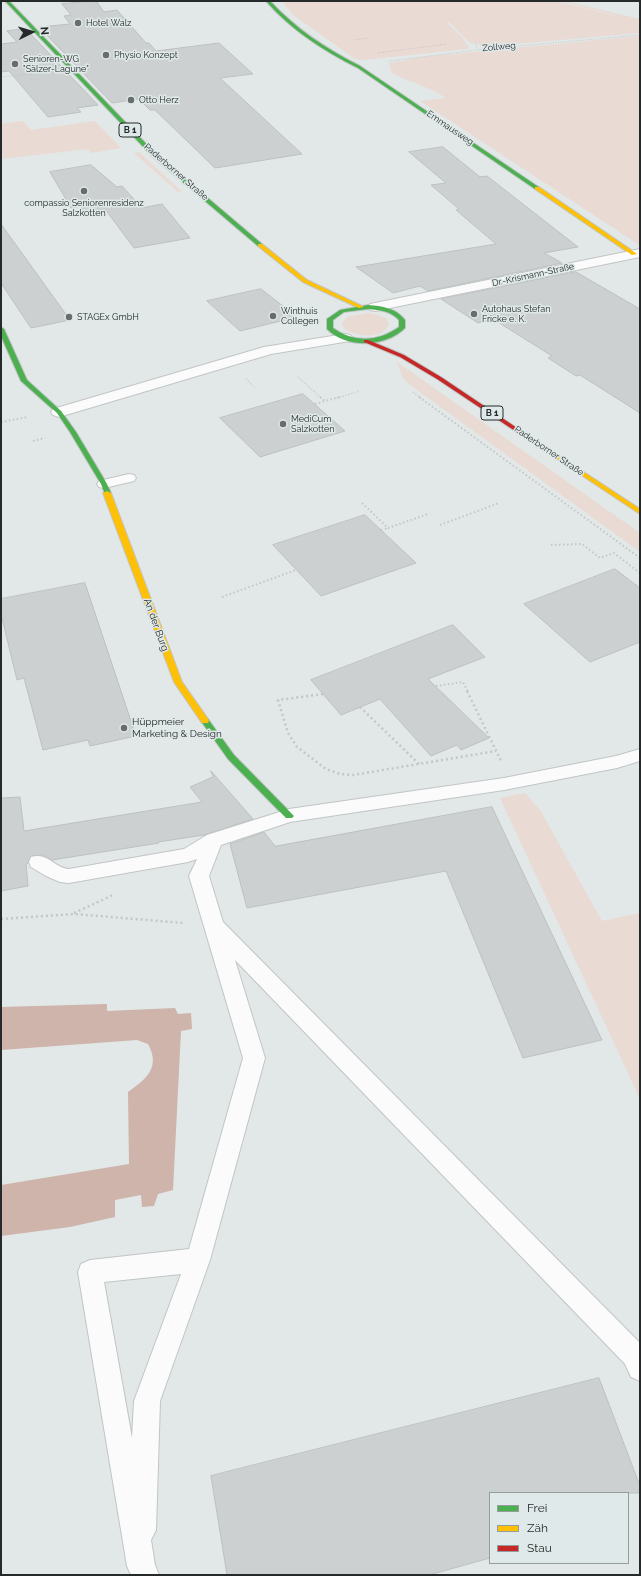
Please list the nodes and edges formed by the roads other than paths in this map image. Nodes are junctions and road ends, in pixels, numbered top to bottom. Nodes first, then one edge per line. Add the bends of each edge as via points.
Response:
1 (7, 1) edge
2 (268, 1) edge
3 (637, 253) edge
4 (305, 281) junction
5 (427, 297) junction
6 (316, 298) dead end
7 (368, 307) junction
8 (329, 320) junction
9 (403, 328) junction
10 (1, 329) edge
11 (345, 338) junction
12 (366, 341) junction
13 (272, 350) junction
14 (420, 356) dead end
15 (439, 378) junction
16 (59, 412) junction
17 (130, 478) dead end
18 (104, 484) junction
19 (640, 512) edge
20 (640, 755) edge
21 (289, 816) junction
22 (214, 840) junction
23 (38, 862) dead end
24 (213, 925) junction
25 (198, 1260) junction
26 (640, 1368) edge
27 (143, 1571) edge

1 - 4 main road, Paderborner Straße / B 1 via 154,155
2 - 3 main road, Emmausweg via 309,40 359,67
3 - 5 street, Dr.-Krismann-Straße
4 - 6 main road, Paderborner Straße / B 1
4 - 7 main road, Paderborner Straße / B 1
5 - 7 street, Dr.-Krismann-Straße
5 - 9 street
7 - 8 main road, Paderborner Straße / B 1 via 342,311
7 - 9 main road, Paderborner Straße / B 1 via 392,312
8 - 11 main road, Paderborner Straße / B 1 via 332,331
8 - 13 street
9 - 12 main road, Paderborner Straße / B 1 via 388,338
10 - 16 main road, An der Burg via 24,382
11 - 12 main road, Paderborner Straße / B 1
11 - 13 street
12 - 15 main road, Paderborner Straße / B 1 via 402,356
13 - 16 street
14 - 15 main road, Paderborner Straße / B 1
15 - 19 main road, Paderborner Straße / B 1
16 - 18 main road, An der Burg
17 - 18 lane
18 - 21 main road, An der Burg via 178,682 231,757
20 - 21 lane via 617,762 504,784
21 - 22 lane
22 - 23 lane via 188,855 69,876 56,874
22 - 24 lane via 199,876
24 - 25 lane via 254,1058
24 - 26 lane via 634,1355
25 - 27 lane via 147,1401
25 - 27 lane via 90,1272

